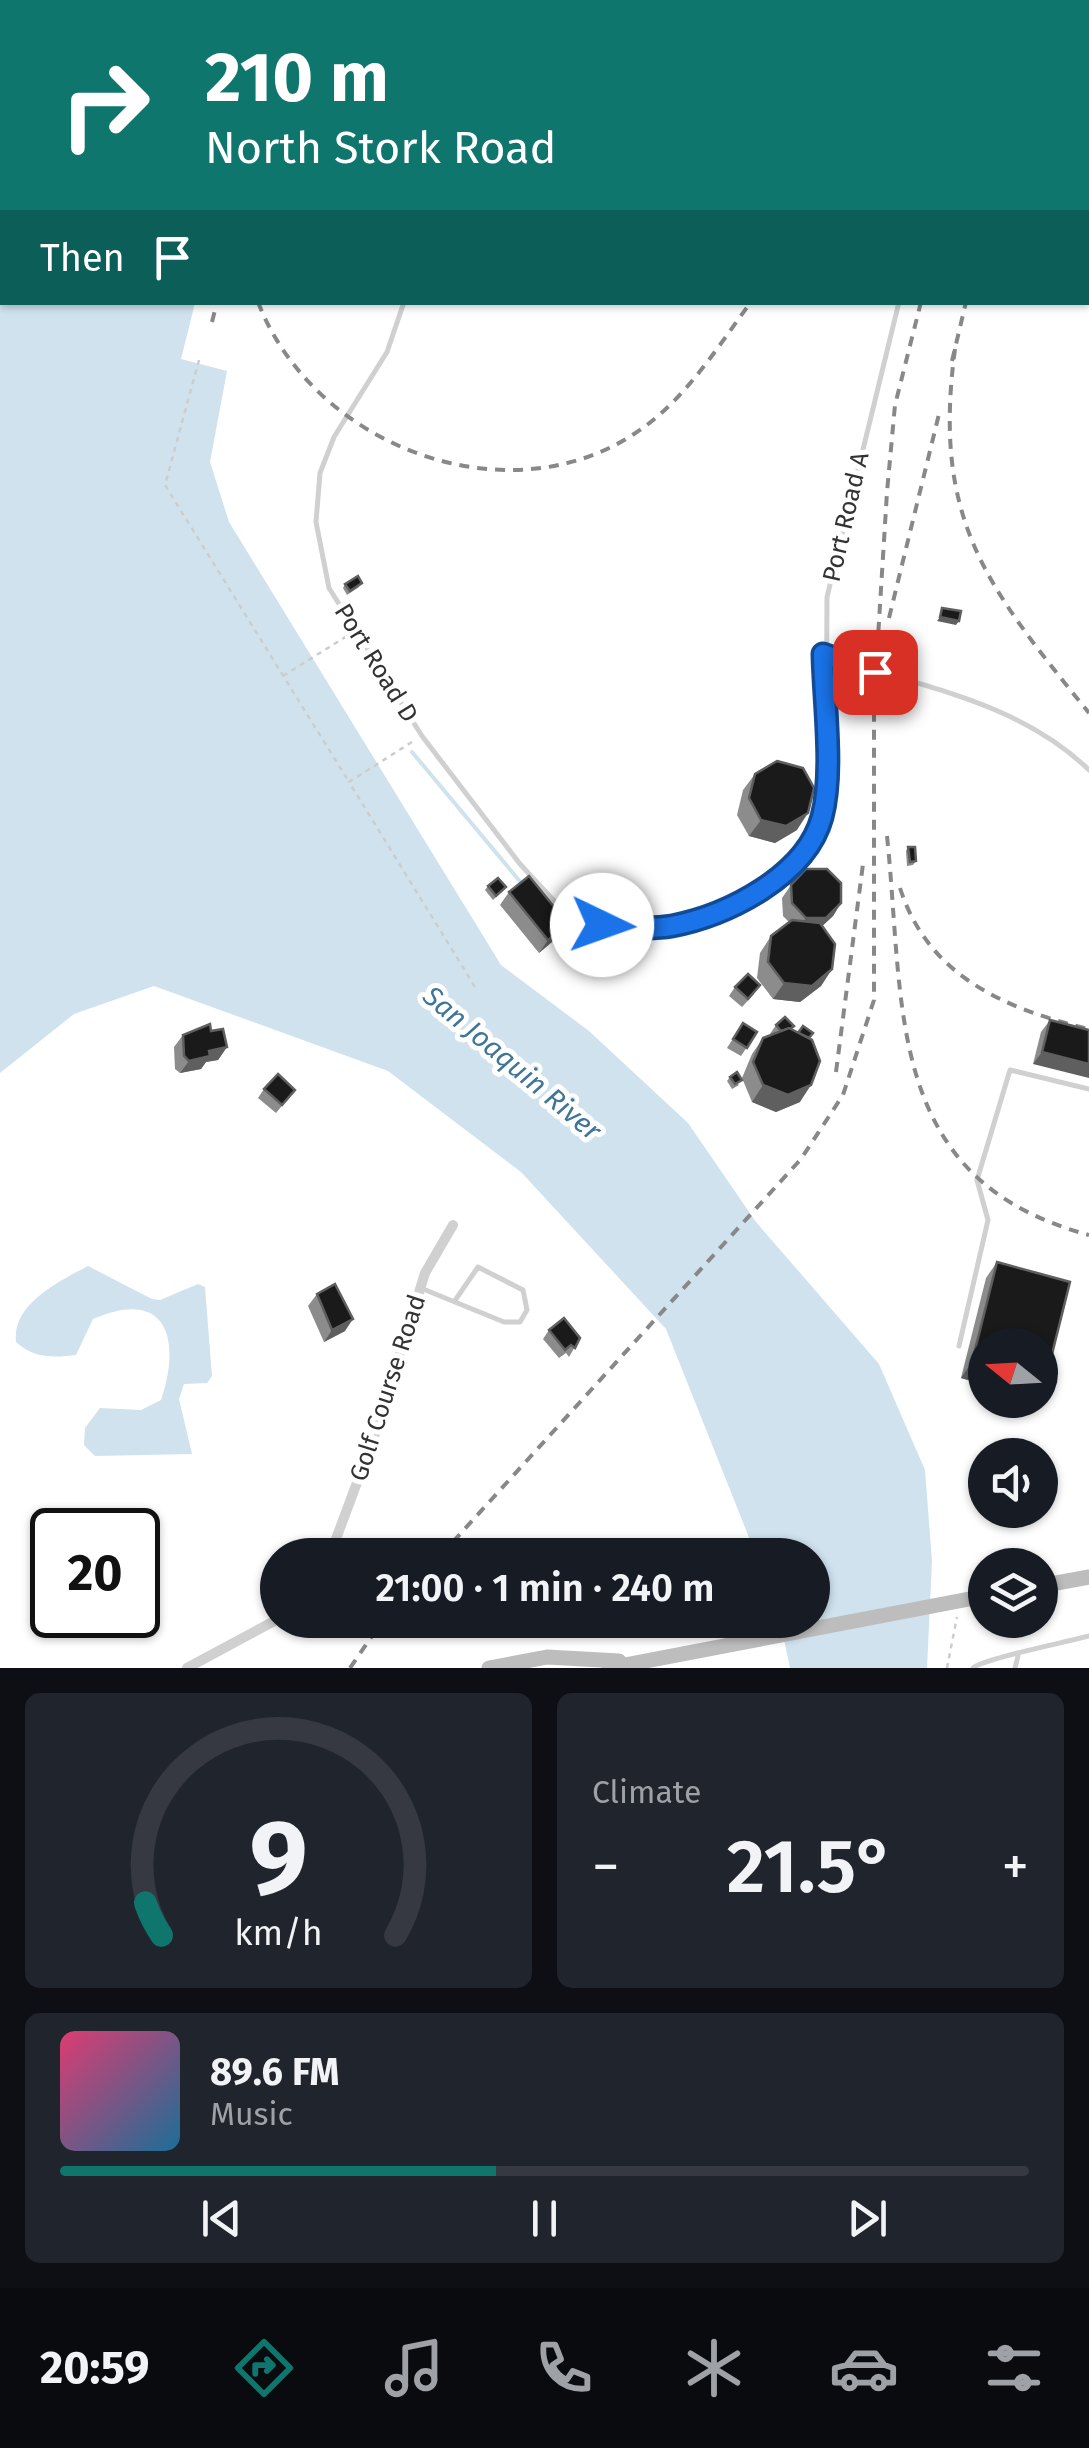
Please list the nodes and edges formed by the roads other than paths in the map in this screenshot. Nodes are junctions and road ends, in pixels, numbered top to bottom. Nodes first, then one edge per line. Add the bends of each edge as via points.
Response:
1 (403, 305) edge
2 (897, 305) edge
3 (823, 654) junction
4 (1089, 770) edge
5 (587, 920) joint
6 (1089, 1089) edge
7 (453, 1225) dead end
8 (420, 1288) junction
9 (456, 1299) junction
10 (959, 1346) dead end
11 (336, 1538) edge
12 (1089, 1576) edge
13 (1058, 1582) edge
14 (968, 1599) edge
15 (260, 1629) edge
16 (1089, 1636) edge
17 (1018, 1656) junction
18 (639, 1665) edge
19 (186, 1668) edge
20 (489, 1668) edge
21 (609, 1668) edge
22 (973, 1668) edge
23 (1016, 1668) edge

1 - 5 lane, Port Road D via 387,352 329,447 317,489 328,588 422,736 520,864 556,903
2 - 3 lane, Port Road A via 827,597
3 - 4 lane via 1031,724
3 - 5 lane, Port Road A via 824,804 800,858 741,900 684,923 636,928
6 - 10 lane via 1010,1070 977,1180 988,1220
7 - 8 street, Golf Course Road
8 - 9 lane
8 - 11 street, Golf Course Road
9 - 9 lane via 504,1322 520,1322 527,1310 523,1290 478,1266
12 - 13 street
14 - 18 street
15 - 19 street
16 - 17 lane
17 - 22 lane
17 - 23 lane
18 - 20 street via 547,1657
18 - 21 street

